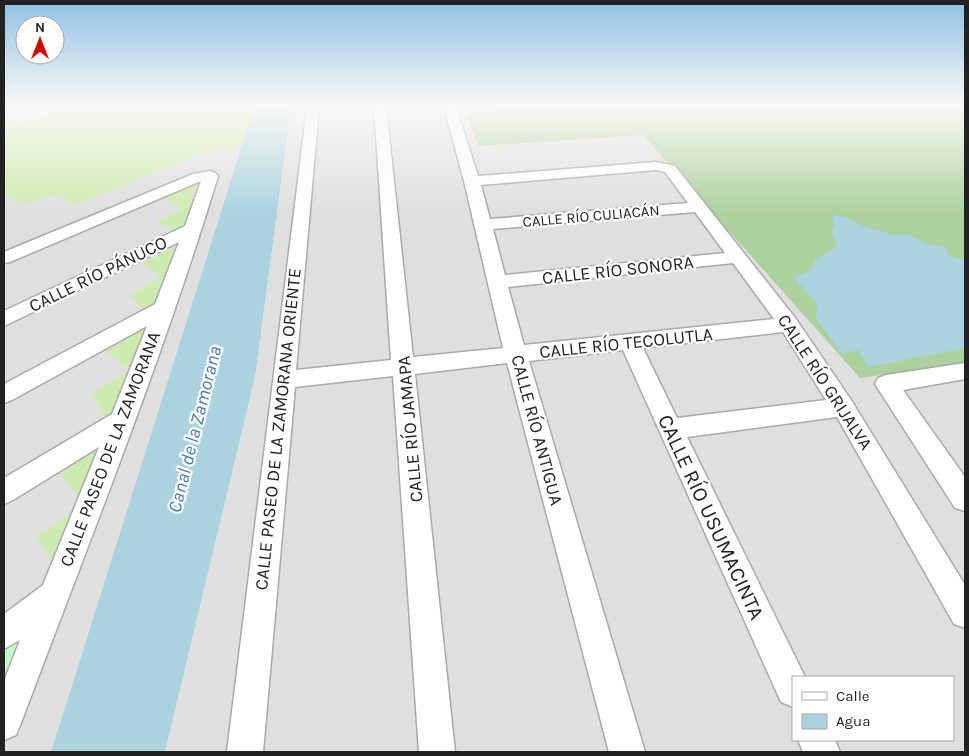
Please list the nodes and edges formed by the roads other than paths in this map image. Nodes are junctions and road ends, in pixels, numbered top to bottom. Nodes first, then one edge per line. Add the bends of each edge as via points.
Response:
1 (309, 142) edge
2 (383, 142) edge
3 (460, 142) edge
4 (472, 181) junction
5 (700, 207) junction
6 (482, 225) junction
7 (193, 229) junction
8 (739, 257) junction
9 (4, 258) edge
10 (497, 282) junction
11 (162, 310) junction
12 (4, 319) edge
13 (789, 324) junction
14 (630, 343) junction
15 (516, 355) junction
16 (404, 367) junction
17 (965, 371) edge
18 (283, 380) junction
19 (4, 394) edge
20 (843, 407) junction
21 (122, 420) junction
22 (670, 429) junction
23 (4, 492) edge
24 (965, 499) edge
25 (55, 594) junction
26 (965, 613) edge
27 (4, 633) edge
28 (792, 688) edge
29 (4, 723) edge
30 (244, 752) edge
31 (437, 752) edge
32 (627, 752) edge

1 - 18 street, CALLE PASEO DE LA ZAMORANA ORIENTE
2 - 16 street, CALLE RÍO JAMAPA
3 - 4 street, CALLE RÍO ANTIGUA
4 - 5 street, CALLE RÍO GRIJALVA via 664,166 670,169
4 - 6 street, CALLE RÍO ANTIGUA
5 - 6 street, CALLE RÍO CULIACÁN
5 - 8 street, CALLE RÍO GRIJALVA
6 - 10 street, CALLE RÍO ANTIGUA
7 - 9 street, CALLE PASEO DE LA ZAMORANA via 210,179 207,175
7 - 11 street, CALLE PASEO DE LA ZAMORANA
7 - 12 street, CALLE RÍO PÁNUCO
8 - 10 street, CALLE RÍO SONORA
8 - 13 street, CALLE RÍO GRIJALVA
10 - 15 street, CALLE RÍO ANTIGUA
11 - 19 street
11 - 21 street, CALLE PASEO DE LA ZAMORANA
13 - 14 street, CALLE RÍO TECOLUTLA
13 - 20 street, CALLE RÍO GRIJALVA
14 - 15 street, CALLE RÍO TECOLUTLA
14 - 22 street, CALLE RÍO USUMACINTA
15 - 16 street, CALLE RÍO TECOLUTLA
15 - 32 street, CALLE RÍO ANTIGUA
16 - 18 street, CALLE RÍO TECOLUTLA
16 - 31 street, CALLE RÍO JAMAPA
17 - 24 street via 886,384
18 - 30 street, CALLE PASEO DE LA ZAMORANA ORIENTE
20 - 22 street
20 - 26 street, CALLE RÍO GRIJALVA
21 - 23 street
21 - 25 street, CALLE PASEO DE LA ZAMORANA
22 - 28 street, CALLE RÍO USUMACINTA
25 - 27 street
25 - 29 street, CALLE PASEO DE LA ZAMORANA

